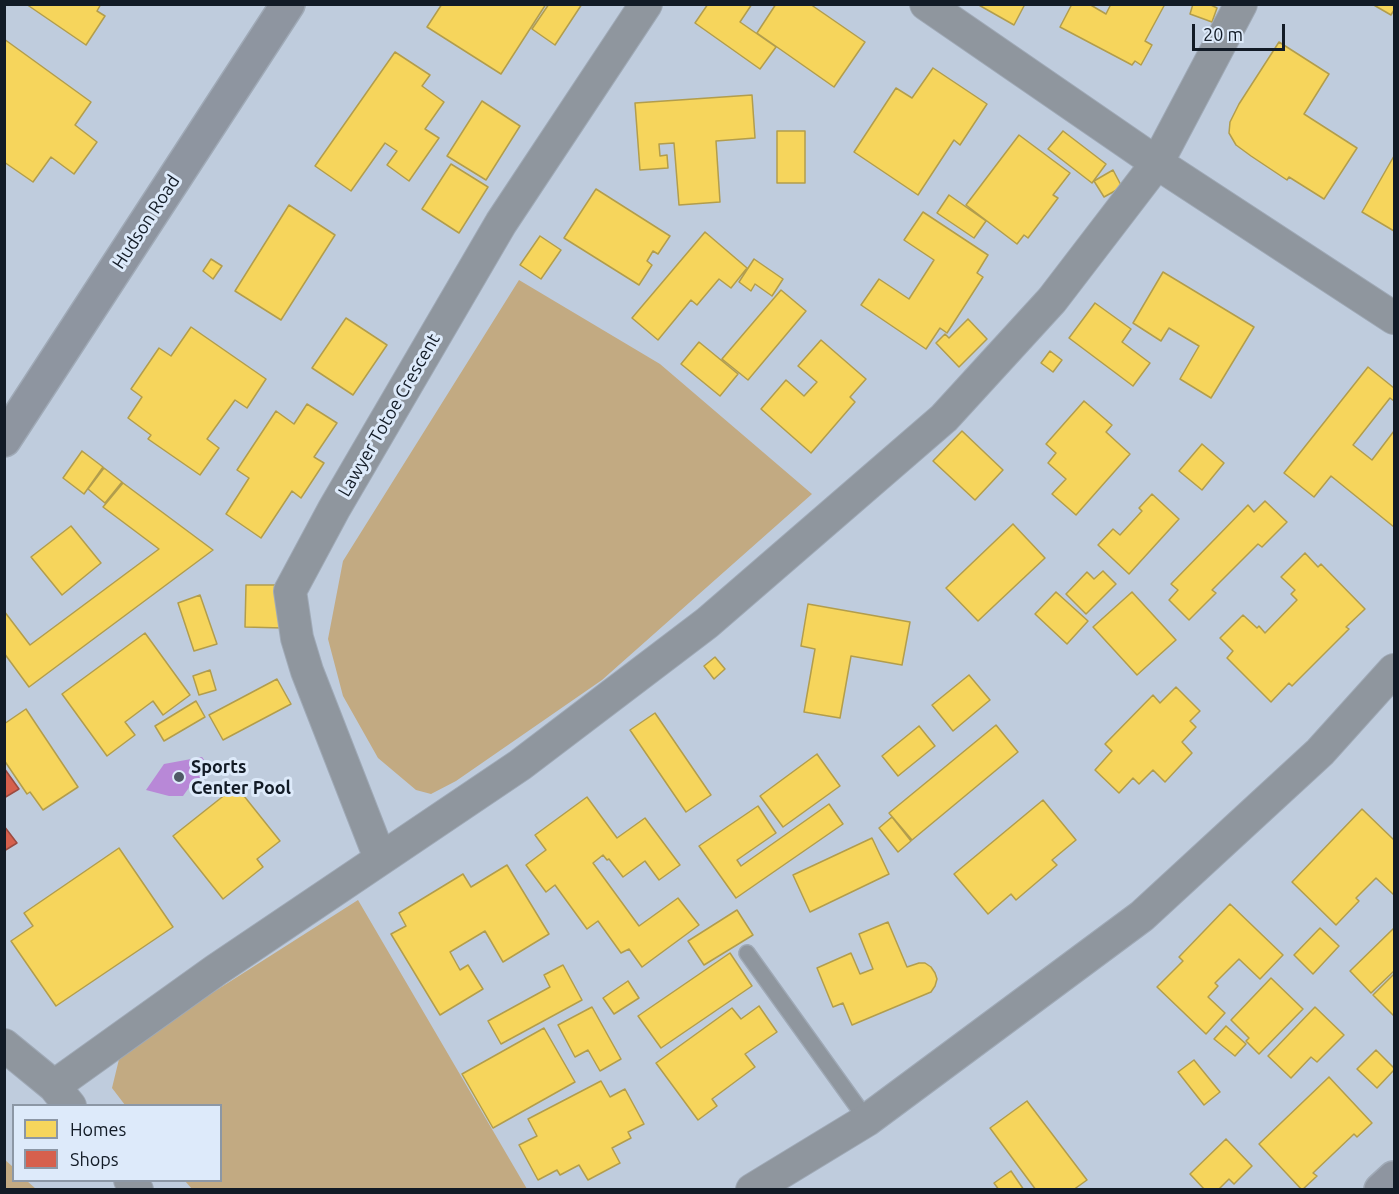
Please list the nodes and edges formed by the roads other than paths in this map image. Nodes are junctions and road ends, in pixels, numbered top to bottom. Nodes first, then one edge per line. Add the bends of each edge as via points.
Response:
1 (646, 4) edge
2 (926, 4) edge
3 (1241, 4) edge
4 (286, 5) edge
5 (1157, 163) junction
6 (1395, 318) edge
7 (4, 440) edge
8 (1395, 670) edge
9 (380, 858) junction
10 (747, 953) dead end
11 (4, 1045) edge
12 (62, 1096) edge
13 (867, 1120) junction
14 (1395, 1178) edge
15 (752, 1190) edge
16 (1382, 1190) edge

1 - 9 street, Lawyer Totoe Crescent via 501,223 290,591 307,671
2 - 5 street
3 - 5 street
4 - 7 street, Hudson Road
5 - 6 street
5 - 9 street via 1052,300 944,418 707,623 520,765
8 - 13 street via 1320,752 1142,916
9 - 12 street via 216,970
10 - 13 lane
11 - 12 street
13 - 15 street
14 - 16 street

